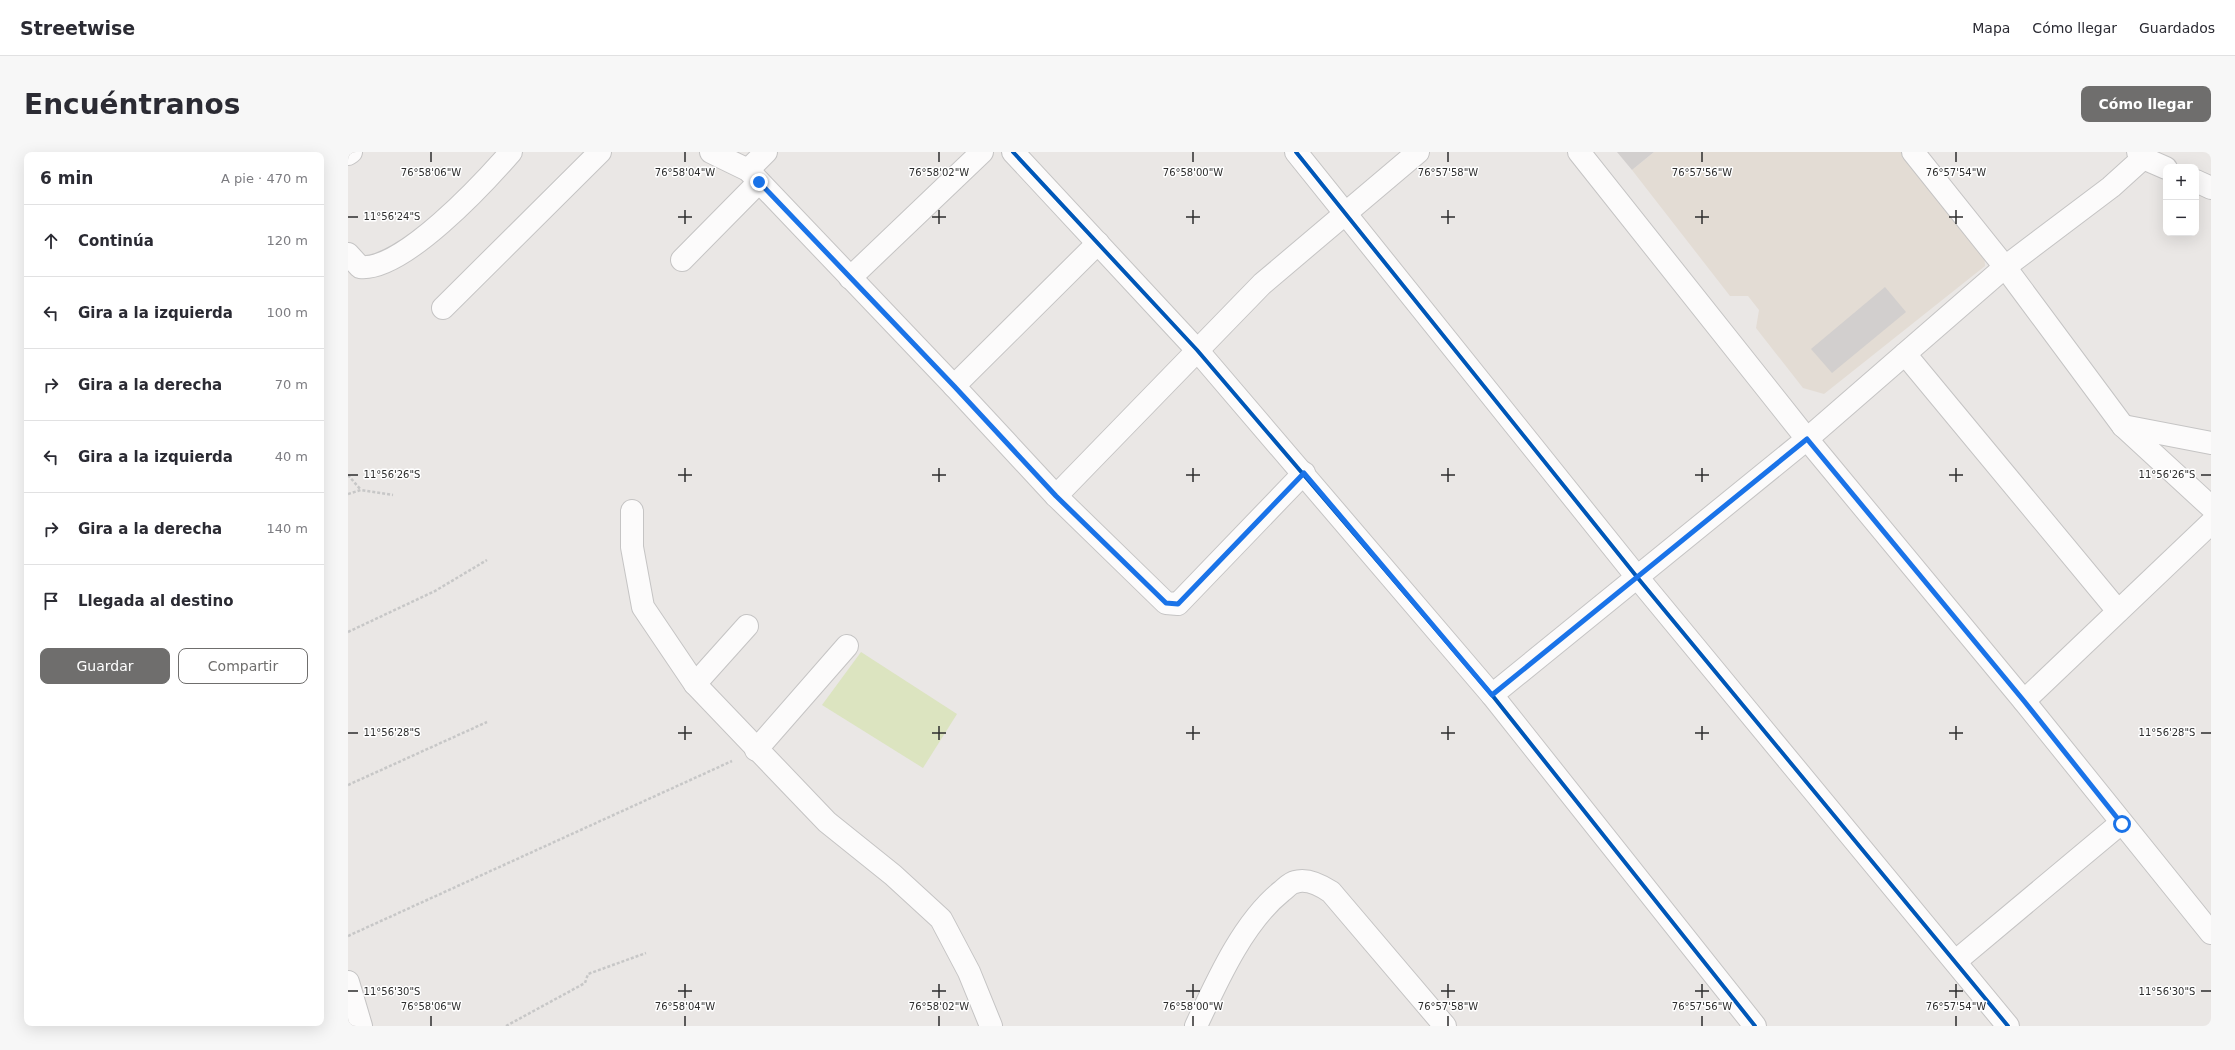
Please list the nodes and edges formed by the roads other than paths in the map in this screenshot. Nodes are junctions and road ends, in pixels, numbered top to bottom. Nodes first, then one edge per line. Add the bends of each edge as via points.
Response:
1 (351, 152) edge
2 (511, 152) edge
3 (600, 152) edge
4 (711, 152) edge
5 (766, 152) edge
6 (982, 152) edge
7 (1013, 152) edge
8 (1296, 152) edge
9 (1418, 152) edge
10 (1579, 152) edge
11 (1913, 152) edge
12 (348, 154) edge
13 (2141, 155) edge
14 (2163, 166) edge
15 (754, 176) junction
16 (2199, 182) edge
17 (2211, 188) edge
18 (1345, 212) junction
19 (1098, 243) junction
20 (348, 254) edge
21 (682, 260) dead end
22 (2005, 267) junction
23 (850, 278) junction
24 (443, 308) dead end
25 (1197, 350) junction
26 (1905, 354) junction
27 (954, 386) junction
28 (2123, 426) junction
29 (1807, 439) junction
30 (2211, 443) edge
31 (1304, 473) junction
32 (1056, 496) junction
33 (2211, 507) edge
34 (632, 511) dead end
35 (2211, 523) edge
36 (1637, 577) junction
37 (2118, 611) junction
38 (747, 626) dead end
39 (848, 646) dead end
40 (695, 684) junction
41 (1492, 695) junction
42 (2024, 701) junction
43 (756, 750) junction
44 (2122, 824) junction
45 (2211, 933) edge
46 (1956, 961) junction
47 (348, 982) edge
48 (361, 1026) edge
49 (991, 1026) edge
50 (1196, 1026) edge
51 (1445, 1026) edge
52 (1755, 1026) edge
53 (2008, 1026) edge

1 - 12 street
2 - 20 street via 444,220 397,256 368,268 360,267
3 - 24 street
4 - 15 street
5 - 15 street
6 - 23 street
7 - 19 street
8 - 18 street
9 - 18 street
10 - 29 street
11 - 22 street
13 - 14 street
13 - 22 street via 2111,187
15 - 21 street
15 - 23 street
16 - 17 street
18 - 25 street via 1262,284
18 - 36 street
19 - 25 street
19 - 27 street
22 - 26 street
22 - 28 street
23 - 27 street
25 - 31 street
25 - 32 street
26 - 29 street
26 - 37 street
27 - 32 street
28 - 30 street
28 - 33 street
29 - 36 street
29 - 42 street
31 - 32 street via 1178,604 1166,603
31 - 41 street
34 - 40 street via 632,547 643,606
35 - 37 street
36 - 41 street
36 - 46 street
37 - 42 street
38 - 40 street
39 - 43 street
40 - 43 street
41 - 52 street
42 - 44 street
43 - 49 street via 827,822 893,875 941,919 969,972
44 - 45 street
44 - 46 street
46 - 53 street
47 - 48 street
50 - 51 street via 1217,980 1251,925 1272,900 1294,882 1302,881 1322,886 1332,892

